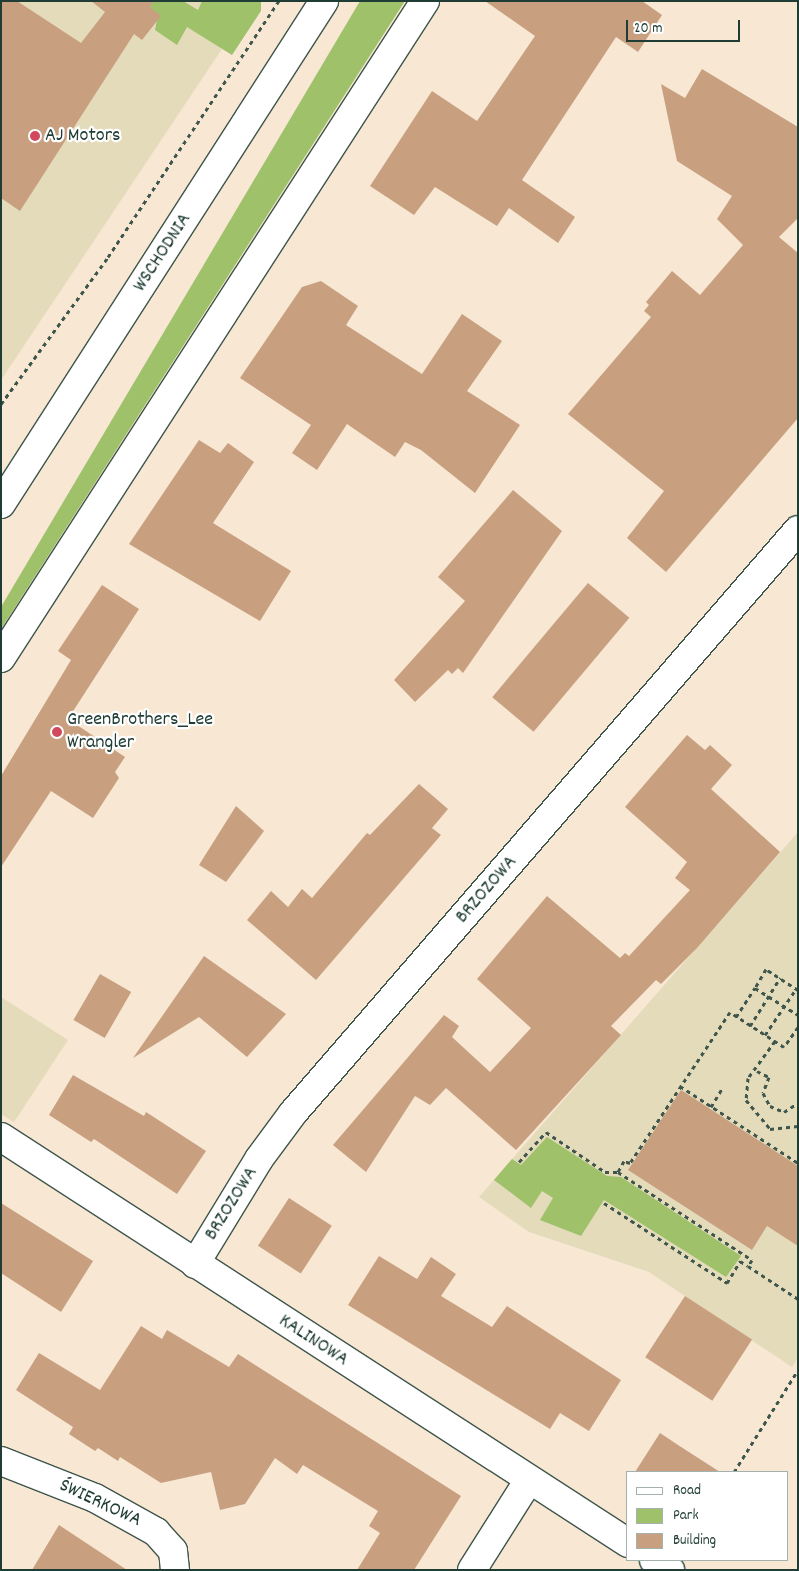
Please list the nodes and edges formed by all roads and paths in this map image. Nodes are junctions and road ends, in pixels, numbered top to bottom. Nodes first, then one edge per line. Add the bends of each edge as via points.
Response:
1 (279, 1) edge
2 (324, 1) edge
3 (425, 1) edge
4 (1, 404) edge
5 (1, 504) edge
6 (798, 530) edge
7 (1, 658) edge
8 (780, 978) junction
9 (755, 988) junction
10 (797, 989) edge
11 (769, 997) junction
12 (784, 1006) junction
13 (798, 1015) edge
14 (736, 1017) junction
15 (750, 1026) junction
16 (798, 1027) edge
17 (765, 1035) junction
18 (775, 1041) junction
19 (757, 1071) junction
20 (680, 1086) junction
21 (723, 1087) dead end
22 (798, 1103) edge
23 (711, 1106) junction
24 (798, 1126) edge
25 (1, 1137) edge
26 (519, 1162) dead end
27 (798, 1163) edge
28 (618, 1172) junction
29 (604, 1203) dead end
30 (755, 1256) dead end
31 (752, 1260) junction
32 (195, 1264) junction
33 (748, 1266) junction
34 (798, 1299) edge
35 (798, 1370) edge
36 (1, 1461) edge
37 (735, 1471) edge
38 (528, 1480) junction
39 (626, 1542) edge
40 (656, 1561) edge
41 (175, 1570) edge
42 (472, 1570) edge
43 (670, 1570) edge

1 - 4 path via 108,257
2 - 5 street, WSCHODNIA
3 - 7 street
6 - 32 street, BRZOZOWA via 294,1113 259,1159
8 - 9 path via 766,969
8 - 10 path
8 - 11 path
9 - 11 path
9 - 14 path
10 - 12 path
11 - 12 path
11 - 15 path
12 - 13 path
12 - 17 path
14 - 15 path
14 - 20 path via 730,1012
15 - 17 path
16 - 18 path via 784,1047
17 - 18 path
18 - 19 path
19 - 22 path via 769,1077 764,1093 770,1106 784,1112
19 - 24 path via 752,1070 745,1087 752,1111 770,1129
20 - 23 path
20 - 28 path via 630,1163 624,1161
21 - 23 path
23 - 27 path
25 - 32 street, KALINOWA
26 - 28 path via 546,1132 606,1172
28 - 31 path
29 - 33 path via 727,1283 740,1261
30 - 31 path
31 - 33 path
32 - 38 street, KALINOWA
33 - 34 path
35 - 37 path
36 - 41 street, ŚWIERKOWA via 95,1498 156,1532 173,1552
38 - 39 street, KALINOWA
38 - 42 street
40 - 43 street

